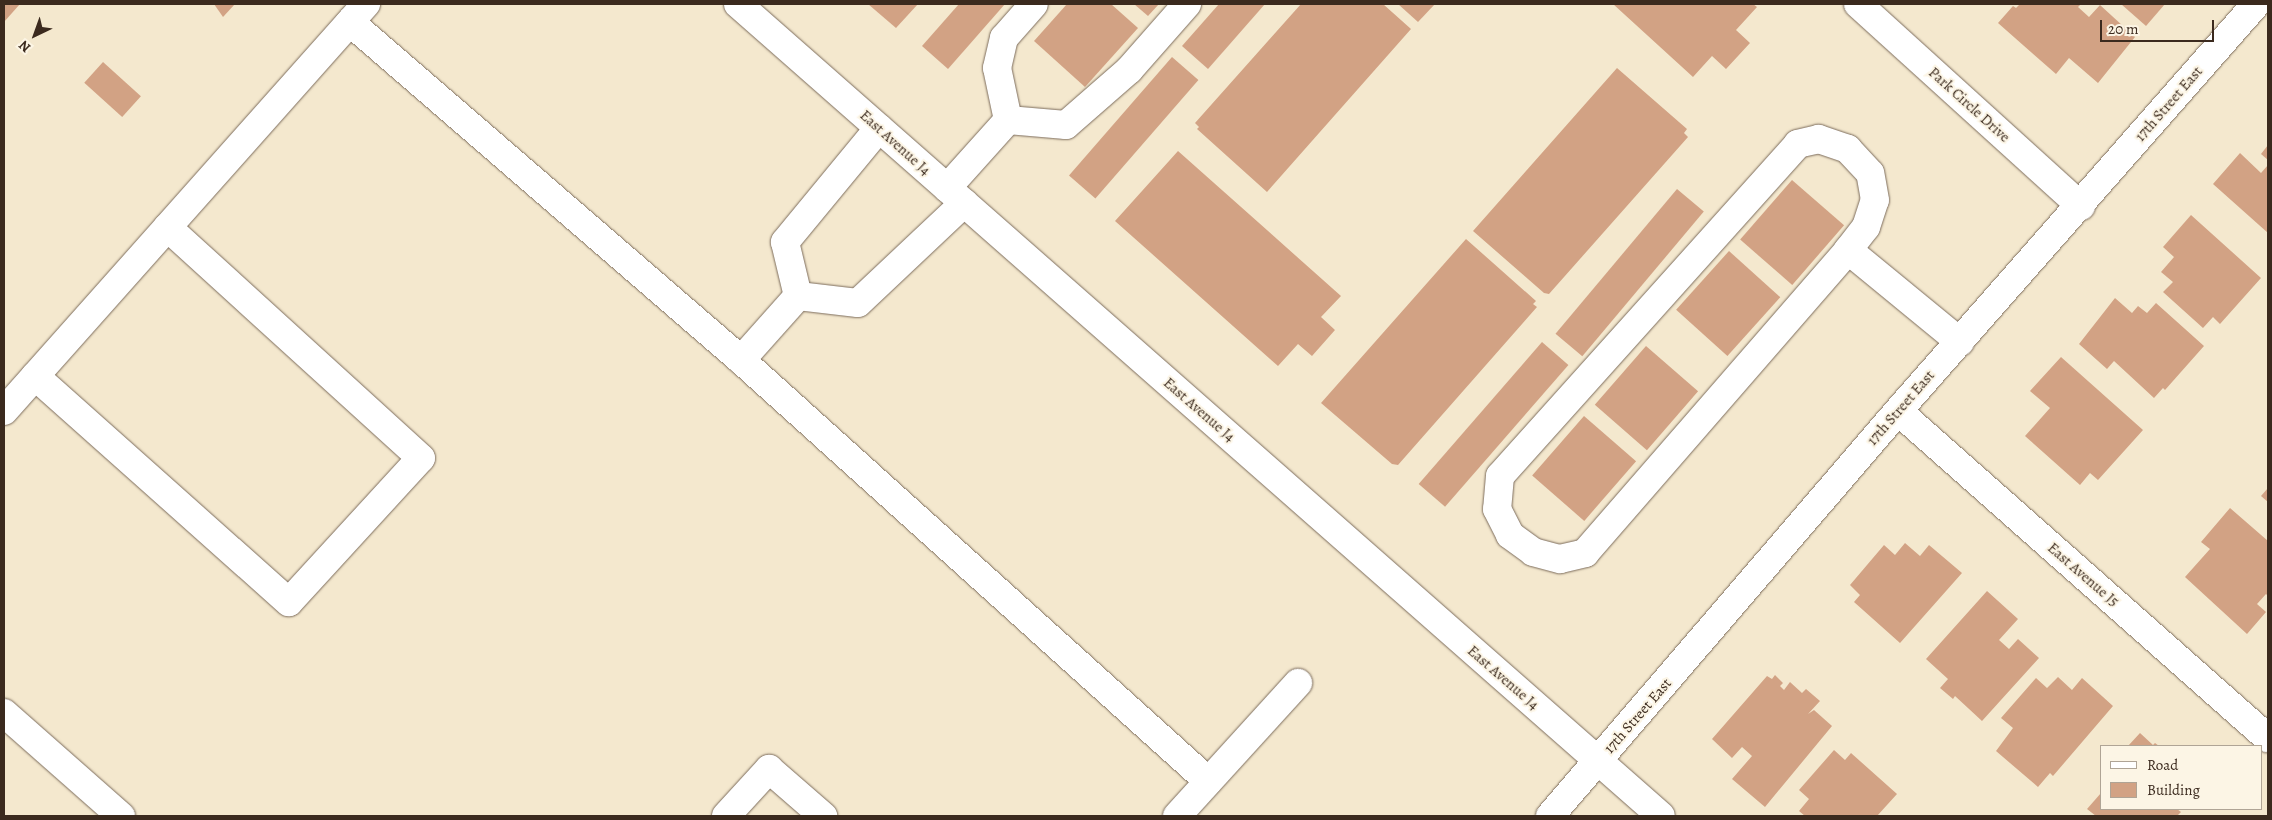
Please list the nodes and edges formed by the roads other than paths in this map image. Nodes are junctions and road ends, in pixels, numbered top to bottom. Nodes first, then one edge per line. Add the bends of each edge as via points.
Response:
1 (738, 4) edge
2 (1034, 4) edge
3 (1187, 4) edge
4 (1858, 4) edge
5 (2256, 4) edge
6 (358, 13) edge
7 (1008, 120) junction
8 (880, 128) junction
9 (956, 196) junction
10 (2081, 206) junction
11 (167, 227) junction
12 (1848, 250) junction
13 (798, 296) junction
14 (1960, 342) junction
15 (741, 360) junction
16 (35, 376) junction
17 (4, 411) edge
18 (1898, 411) junction
19 (1298, 683) dead end
20 (4, 713) edge
21 (2268, 738) edge
22 (1599, 762) junction
23 (1208, 781) junction
24 (121, 816) edge
25 (726, 816) edge
26 (823, 816) edge
27 (1177, 816) edge
28 (1550, 816) edge
29 (1661, 816) edge

1 - 8 street, East Avenue J4
2 - 7 street via 1004,38 1000,53 997,68
3 - 7 street via 1129,70 1066,126
4 - 10 street, Park Circle Drive
5 - 10 street, 17th Street East
6 - 11 street
6 - 15 street
7 - 9 street
8 - 9 street, East Avenue J4
8 - 13 street via 785,242
9 - 13 street via 858,303
9 - 22 street, East Avenue J4
10 - 14 street, 17th Street East
11 - 16 street
11 - 16 street via 422,458 289,602
12 - 12 street via 1585,553 1560,558 1533,552 1510,535 1497,509 1500,476 1798,144 1819,139 1848,149 1870,173 1875,200 1866,226
12 - 14 street
13 - 15 street
14 - 18 street, 17th Street East
15 - 23 street
16 - 17 street
18 - 21 street, East Avenue J5
18 - 22 street, 17th Street East
19 - 23 street
20 - 24 street
22 - 28 street, 17th Street East
22 - 29 street, East Avenue J4
23 - 27 street
25 - 26 street via 769,769

